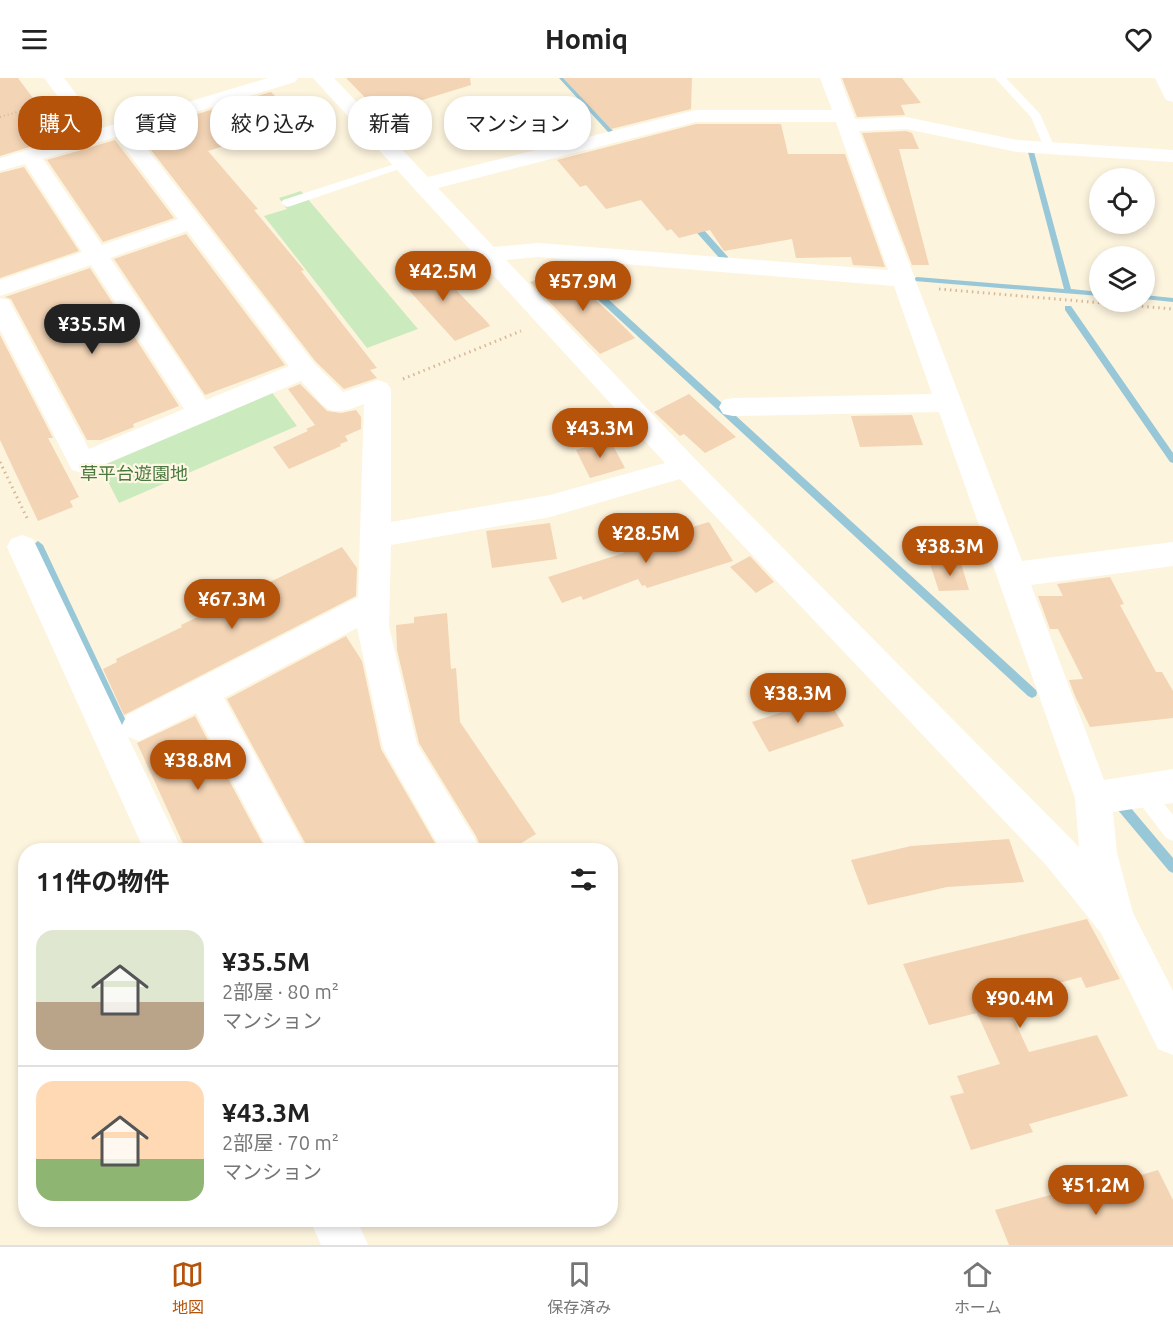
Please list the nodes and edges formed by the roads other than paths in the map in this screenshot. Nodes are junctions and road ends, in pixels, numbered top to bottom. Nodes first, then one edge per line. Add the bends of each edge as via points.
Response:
1 (54, 78) edge
2 (288, 78) edge
3 (323, 78) edge
4 (830, 78) edge
5 (1000, 78) edge
6 (1165, 78) edge
7 (1173, 96) edge
8 (845, 121) junction
9 (109, 132) junction
10 (1049, 148) junction
11 (30, 155) junction
12 (1173, 156) edge
13 (404, 164) junction
14 (0, 165) edge
15 (424, 185) junction
16 (288, 203) dead end
17 (192, 222) junction
18 (489, 254) junction
19 (97, 255) junction
20 (904, 279) junction
21 (0, 288) edge
22 (0, 306) edge
23 (305, 369) junction
24 (948, 403) junction
25 (733, 407) dead end
26 (201, 413) junction
27 (686, 467) junction
28 (376, 536) junction
29 (22, 547) road end
30 (1173, 554) edge
31 (1010, 575) junction
32 (374, 604) junction
33 (203, 693) junction
34 (139, 726) dead end
35 (1157, 788) edge
36 (1093, 798) junction
37 (1173, 831) edge
38 (160, 843) edge
39 (284, 843) edge
40 (457, 843) edge
41 (1115, 919) junction
42 (1173, 1034) edge
43 (336, 1227) edge
44 (345, 1245) edge

1 - 9 street
2 - 9 street
3 - 13 street
4 - 8 street
5 - 10 lane via 1036,116
6 - 7 street
8 - 10 street via 906,123 1017,146
8 - 15 street via 696,116
8 - 20 street
9 - 11 street
9 - 17 street
10 - 12 street
11 - 14 street
11 - 19 street
13 - 15 street
13 - 16 lane
15 - 18 street
17 - 19 street
17 - 23 street
18 - 20 street via 538,250
18 - 27 street
19 - 21 street
19 - 26 street
20 - 24 street
22 - 26 street via 82,464
23 - 26 street
23 - 28 street via 339,404 378,389
24 - 25 street
24 - 31 street
27 - 28 street via 550,506
27 - 41 street via 1059,852
28 - 32 street
29 - 38 street
30 - 31 street
31 - 36 street
32 - 33 street
32 - 40 street via 373,627 401,747
33 - 34 street
33 - 39 street
35 - 36 street
35 - 37 lane
36 - 41 street via 1098,853
41 - 42 street
43 - 44 street

